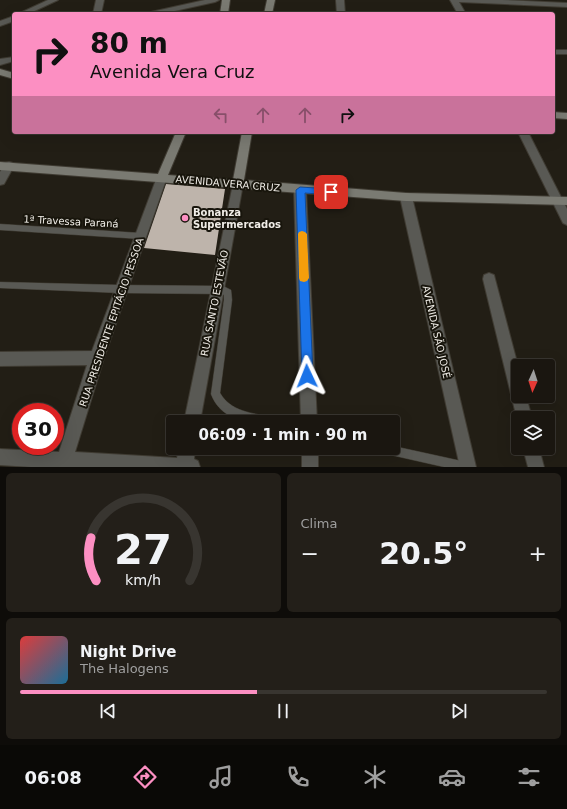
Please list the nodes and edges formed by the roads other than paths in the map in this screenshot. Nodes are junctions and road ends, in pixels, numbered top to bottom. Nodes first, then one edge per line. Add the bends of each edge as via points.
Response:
1 (54, 0) edge
2 (100, 0) edge
3 (215, 0) edge
4 (226, 0) edge
5 (271, 0) edge
6 (340, 0) edge
7 (454, 0) edge
8 (567, 5) edge
9 (27, 12) edge
10 (97, 12) edge
11 (160, 12) edge
12 (224, 12) edge
13 (268, 12) edge
14 (341, 12) edge
15 (461, 12) edge
16 (12, 19) edge
17 (0, 24) edge
18 (555, 52) edge
19 (567, 52) edge
20 (12, 59) edge
21 (0, 62) edge
22 (0, 72) edge
23 (12, 75) edge
24 (555, 115) edge
25 (567, 116) edge
26 (180, 134) edge
27 (247, 134) edge
28 (524, 134) edge
29 (4, 166) edge
30 (162, 177) junction
31 (0, 181) edge
32 (238, 184) junction
33 (300, 190) junction
34 (406, 197) junction
35 (561, 200) edge
36 (567, 220) edge
37 (0, 227) edge
38 (141, 236) junction
39 (489, 279) dead end
40 (0, 285) edge
41 (122, 289) junction
42 (216, 289) junction
43 (97, 358) junction
44 (0, 359) edge
45 (511, 368) edge
46 (193, 415) edge
47 (243, 415) edge
48 (309, 415) edge
49 (400, 452) edge
50 (188, 455) edge
51 (310, 455) edge
52 (533, 455) edge
53 (0, 456) edge
54 (64, 463) edge
55 (188, 467) edge
56 (310, 467) edge
57 (467, 467) edge
58 (536, 467) edge

1 - 9 street
2 - 10 street
3 - 11 street
4 - 12 main road
5 - 13 main road
6 - 14 street
7 - 8 street
7 - 15 street
16 - 17 street
18 - 19 street
20 - 21 street
22 - 23 main road
24 - 25 main road
26 - 30 main road
27 - 32 main road
28 - 35 street
29 - 30 main road, AVENIDA VERA CRUZ
29 - 31 street
30 - 32 main road, AVENIDA VERA CRUZ
30 - 38 street, RUA PRESIDENTE EPITÁCIO PESSOA
32 - 33 main road, AVENIDA VERA CRUZ
32 - 42 street, RUA SANTO ESTEVÃO
33 - 34 main road, AVENIDA VERA CRUZ
33 - 48 street
34 - 35 main road, AVENIDA VERA CRUZ
34 - 57 street, AVENIDA SÃO JOSÉ
35 - 36 street
37 - 38 lane, 1ª Travessa Paraná
38 - 41 street, RUA PRESIDENTE EPITÁCIO PESSOA
39 - 45 street
40 - 41 lane
41 - 42 lane
41 - 43 street, RUA PRESIDENTE EPITÁCIO PESSOA
42 - 46 street, RUA SANTO ESTEVÃO
42 - 47 lane via 228,293 228,300 215,394 219,402 231,412
43 - 44 street
43 - 54 street, RUA PRESIDENTE EPITÁCIO PESSOA
49 - 57 lane
50 - 55 street
51 - 56 street
52 - 58 street
53 - 54 street
54 - 55 street

